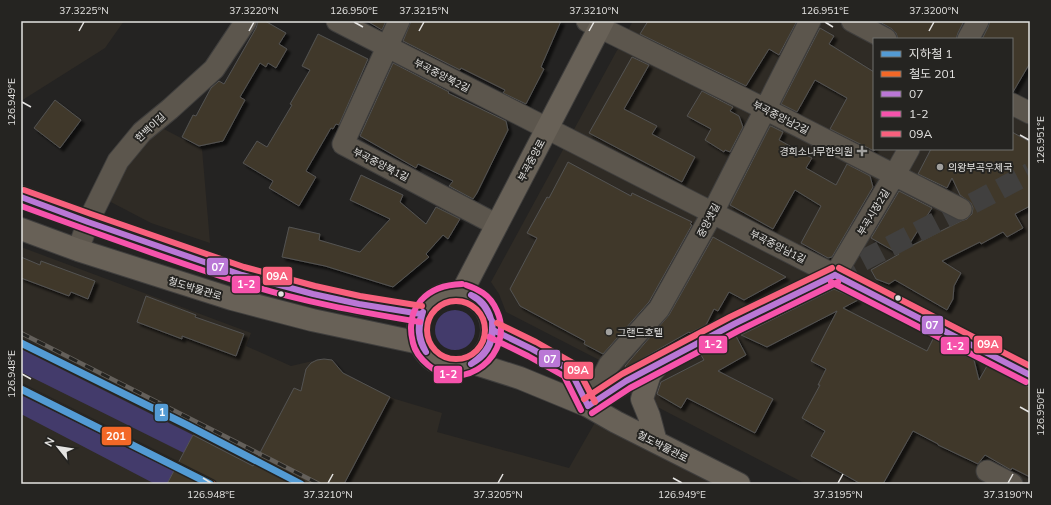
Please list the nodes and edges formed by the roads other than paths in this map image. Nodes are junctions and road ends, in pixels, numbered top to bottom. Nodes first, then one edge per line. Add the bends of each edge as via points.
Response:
1 (246, 21) edge
2 (337, 21) edge
3 (399, 21) edge
4 (810, 21) edge
5 (852, 21) edge
6 (978, 21) edge
7 (597, 23) edge
8 (884, 38) edge
9 (969, 38) edge
10 (388, 47) junction
11 (1013, 104) edge
12 (765, 109) junction
13 (1030, 113) edge
14 (547, 129) junction
15 (908, 150) edge
16 (895, 174) junction
17 (21, 197) edge
18 (961, 209) dead end
19 (712, 212) junction
20 (88, 222) junction
21 (497, 225) junction
22 (21, 229) edge
23 (78, 250) junction
24 (835, 274) junction
25 (462, 292) junction
26 (421, 314) junction
27 (493, 330) junction
28 (420, 343) junction
29 (473, 363) junction
30 (660, 363) junction
31 (1030, 375) edge
32 (588, 406) junction
33 (656, 442) junction
34 (988, 471) dead end
35 (739, 484) edge
36 (1012, 484) edge

1 - 20 street, 한백이길 via 214,69 142,132 118,161
2 - 10 street, 부곡중앙북2길
3 - 10 street, 부곡중앙북1길
4 - 12 street, 중앙샛길
5 - 8 street
6 - 9 street
7 - 12 street, 부곡중앙남2길
7 - 14 street, 부곡중앙로
10 - 14 street, 부곡중앙북2길
10 - 21 street, 부곡중앙북1길 via 343,144
11 - 13 street
12 - 16 street, 부곡중앙남2길
12 - 19 street, 중앙샛길
14 - 19 street, 부곡중앙남1길
14 - 21 street, 부곡중앙로
15 - 16 street, 부곡시장2길
16 - 18 street, 부곡중앙남2길
16 - 24 street, 부곡시장2길
17 - 20 street
19 - 24 street, 부곡중앙남1길
19 - 32 street, 중앙샛길 via 659,309 609,365
20 - 23 street, 한백이길
20 - 26 street via 242,275 313,294
21 - 25 street, 부곡중앙로
22 - 23 street, 철도박물관로
23 - 28 street, 철도박물관로 via 232,299 312,320
24 - 30 street
24 - 31 street, 부곡중앙남1길
25 - 26 street via 442,294
25 - 27 street via 484,305 491,317
26 - 28 street via 418,324
27 - 29 street via 491,343 484,355
27 - 32 street via 570,370
28 - 29 street via 425,352 442,365 452,368
29 - 32 street, 철도박물관로 via 520,378
30 - 32 street
30 - 33 street via 650,374 642,399
32 - 33 street, 철도박물관로
33 - 35 street, 철도박물관로
34 - 36 street

